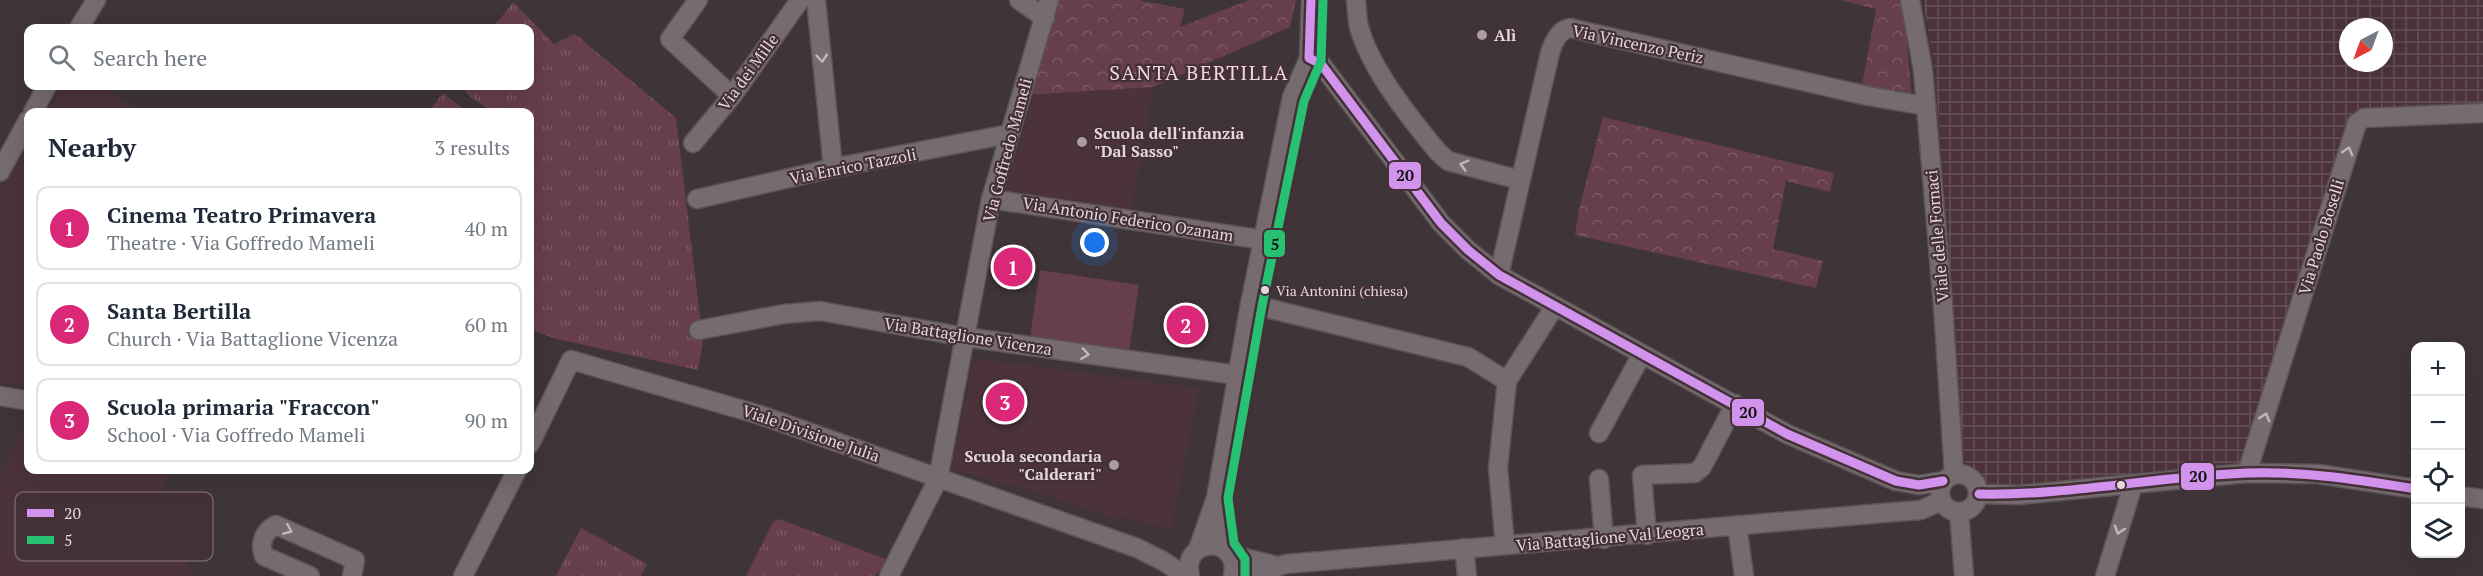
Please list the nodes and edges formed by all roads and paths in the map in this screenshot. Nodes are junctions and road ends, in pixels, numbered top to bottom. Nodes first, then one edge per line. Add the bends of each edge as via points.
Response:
1 (96, 0) edge
2 (698, 0) edge
3 (800, 0) edge
4 (816, 0) edge
5 (1019, 0) edge
6 (1049, 0) edge
7 (1311, 0) edge
8 (1356, 0) edge
9 (1910, 0) edge
10 (1045, 18) junction
11 (81, 24) edge
12 (1309, 58) junction
13 (45, 90) edge
14 (732, 96) junction
15 (1926, 106) junction
16 (35, 108) edge
17 (2483, 113) edge
18 (24, 127) edge
19 (1009, 134) junction
20 (693, 143) dead end
21 (833, 168) junction
22 (0, 172) edge
23 (1520, 180) junction
24 (697, 199) dead end
25 (992, 199) junction
26 (1264, 240) junction
27 (1499, 274) junction
28 (1250, 304) junction
29 (1555, 306) junction
30 (699, 330) dead end
31 (964, 337) junction
32 (1642, 354) junction
33 (1237, 375) junction
34 (1507, 381) junction
35 (0, 396) edge
36 (24, 400) dead end
37 (1735, 405) junction
38 (1599, 433) dead end
39 (534, 436) edge
40 (2247, 473) junction
41 (515, 474) edge
42 (1948, 477) junction
43 (938, 479) junction
44 (1599, 479) dead end
45 (2133, 485) junction
46 (2411, 488) edge
47 (1978, 494) junction
48 (2465, 497) edge
49 (1216, 498) junction
50 (2483, 499) edge
51 (1941, 501) junction
52 (1959, 512) junction
53 (1737, 525) junction
54 (1647, 535) junction
55 (1604, 538) junction
56 (1505, 545) junction
57 (1137, 548) junction
58 (1464, 548) junction
59 (1226, 551) junction
60 (1195, 552) junction
61 (1277, 566) junction
62 (894, 575) edge
63 (310, 576) edge
64 (352, 576) edge
65 (463, 576) edge
66 (1188, 576) edge
67 (1233, 576) edge
68 (1247, 576) edge
69 (1467, 576) edge
70 (1744, 576) edge
71 (1964, 576) edge
72 (2105, 576) edge

1 - 11 street
2 - 14 street via 670,39
3 - 14 street, Via dei Mille
4 -> 21 street
5 - 10 street
6 - 10 street, Via Goffredo Mameli
7 - 12 street
23 -> 8 street via 1448,161 1438,152 1385,80 1367,47 1359,27
9 - 15 street, Viale delle Fornaci
10 - 19 street, Via Goffredo Mameli
12 - 26 street via 1292,97
12 - 27 street via 1321,64 1441,222
13 - 16 street
14 - 20 street, Via dei Mille
15 - 23 street, Via Vincenzo Periz via 1564,29 1550,53
15 - 42 street, Viale delle Fornaci via 1943,306
40 -> 17 street, Via Paolo Boselli via 2357,123 2364,118
18 - 22 street
19 - 21 street, Via Enrico Tazzoli
19 - 25 street, Via Goffredo Mameli
21 - 24 street, Via Enrico Tazzoli
23 - 27 street, Via Vincenzo Periz
25 - 26 street, Via Antonio Federico Ozanam
25 - 31 street, Via Goffredo Mameli
26 - 28 street
27 - 29 street
28 - 33 street
28 - 34 street via 1468,357
29 - 32 street
29 - 34 street
30 - 31 street, Via Battaglione Vicenza via 820,311
31 -> 33 street, Via Battaglione Vicenza
31 - 43 street, Via Goffredo Mameli
32 - 37 street
32 - 38 street
33 - 49 street
34 - 56 street via 1498,468
35 - 36 street
37 - 42 street via 1787,434 1896,480 1919,484
37 - 54 street via 1695,473 1642,475
39 - 43 street, Viale Divisione Julia via 571,360 760,415
40 - 45 street
40 - 46 street via 2318,474
41 - 65 street
42 - 47 street via 1963,473 1971,477
42 - 51 street via 1940,487
43 - 57 street, Viale Divisione Julia
43 - 62 street, Via Goffredo Mameli
44 - 55 street
45 - 47 street via 2019,495
45 -> 72 street
47 - 52 street via 1972,507
48 - 50 street
49 - 59 street
49 - 60 street
51 - 52 street via 1948,509
51 - 53 street, Via Battaglione Val Leogra via 1913,511
52 - 71 street
53 - 54 street, Via Battaglione Val Leogra
53 - 70 street
54 - 55 street, Via Battaglione Val Leogra
55 - 56 street, Via Battaglione Val Leogra
56 - 58 street, Via Battaglione Val Leogra
57 - 60 street, Viale Divisione Julia
57 - 66 street, Viale Divisione Julia
58 - 61 street, Via Battaglione Val Leogra
58 - 69 street
59 - 60 street, Viale Divisione Julia via 1210,545
59 - 61 street, Via Battaglione Val Leogra
59 - 67 street via 1233,561
60 - 66 street
61 - 68 street, Via Battaglione Val Leogra
63 -> 64 street via 264,556 264,536 269,529 276,525 355,560

